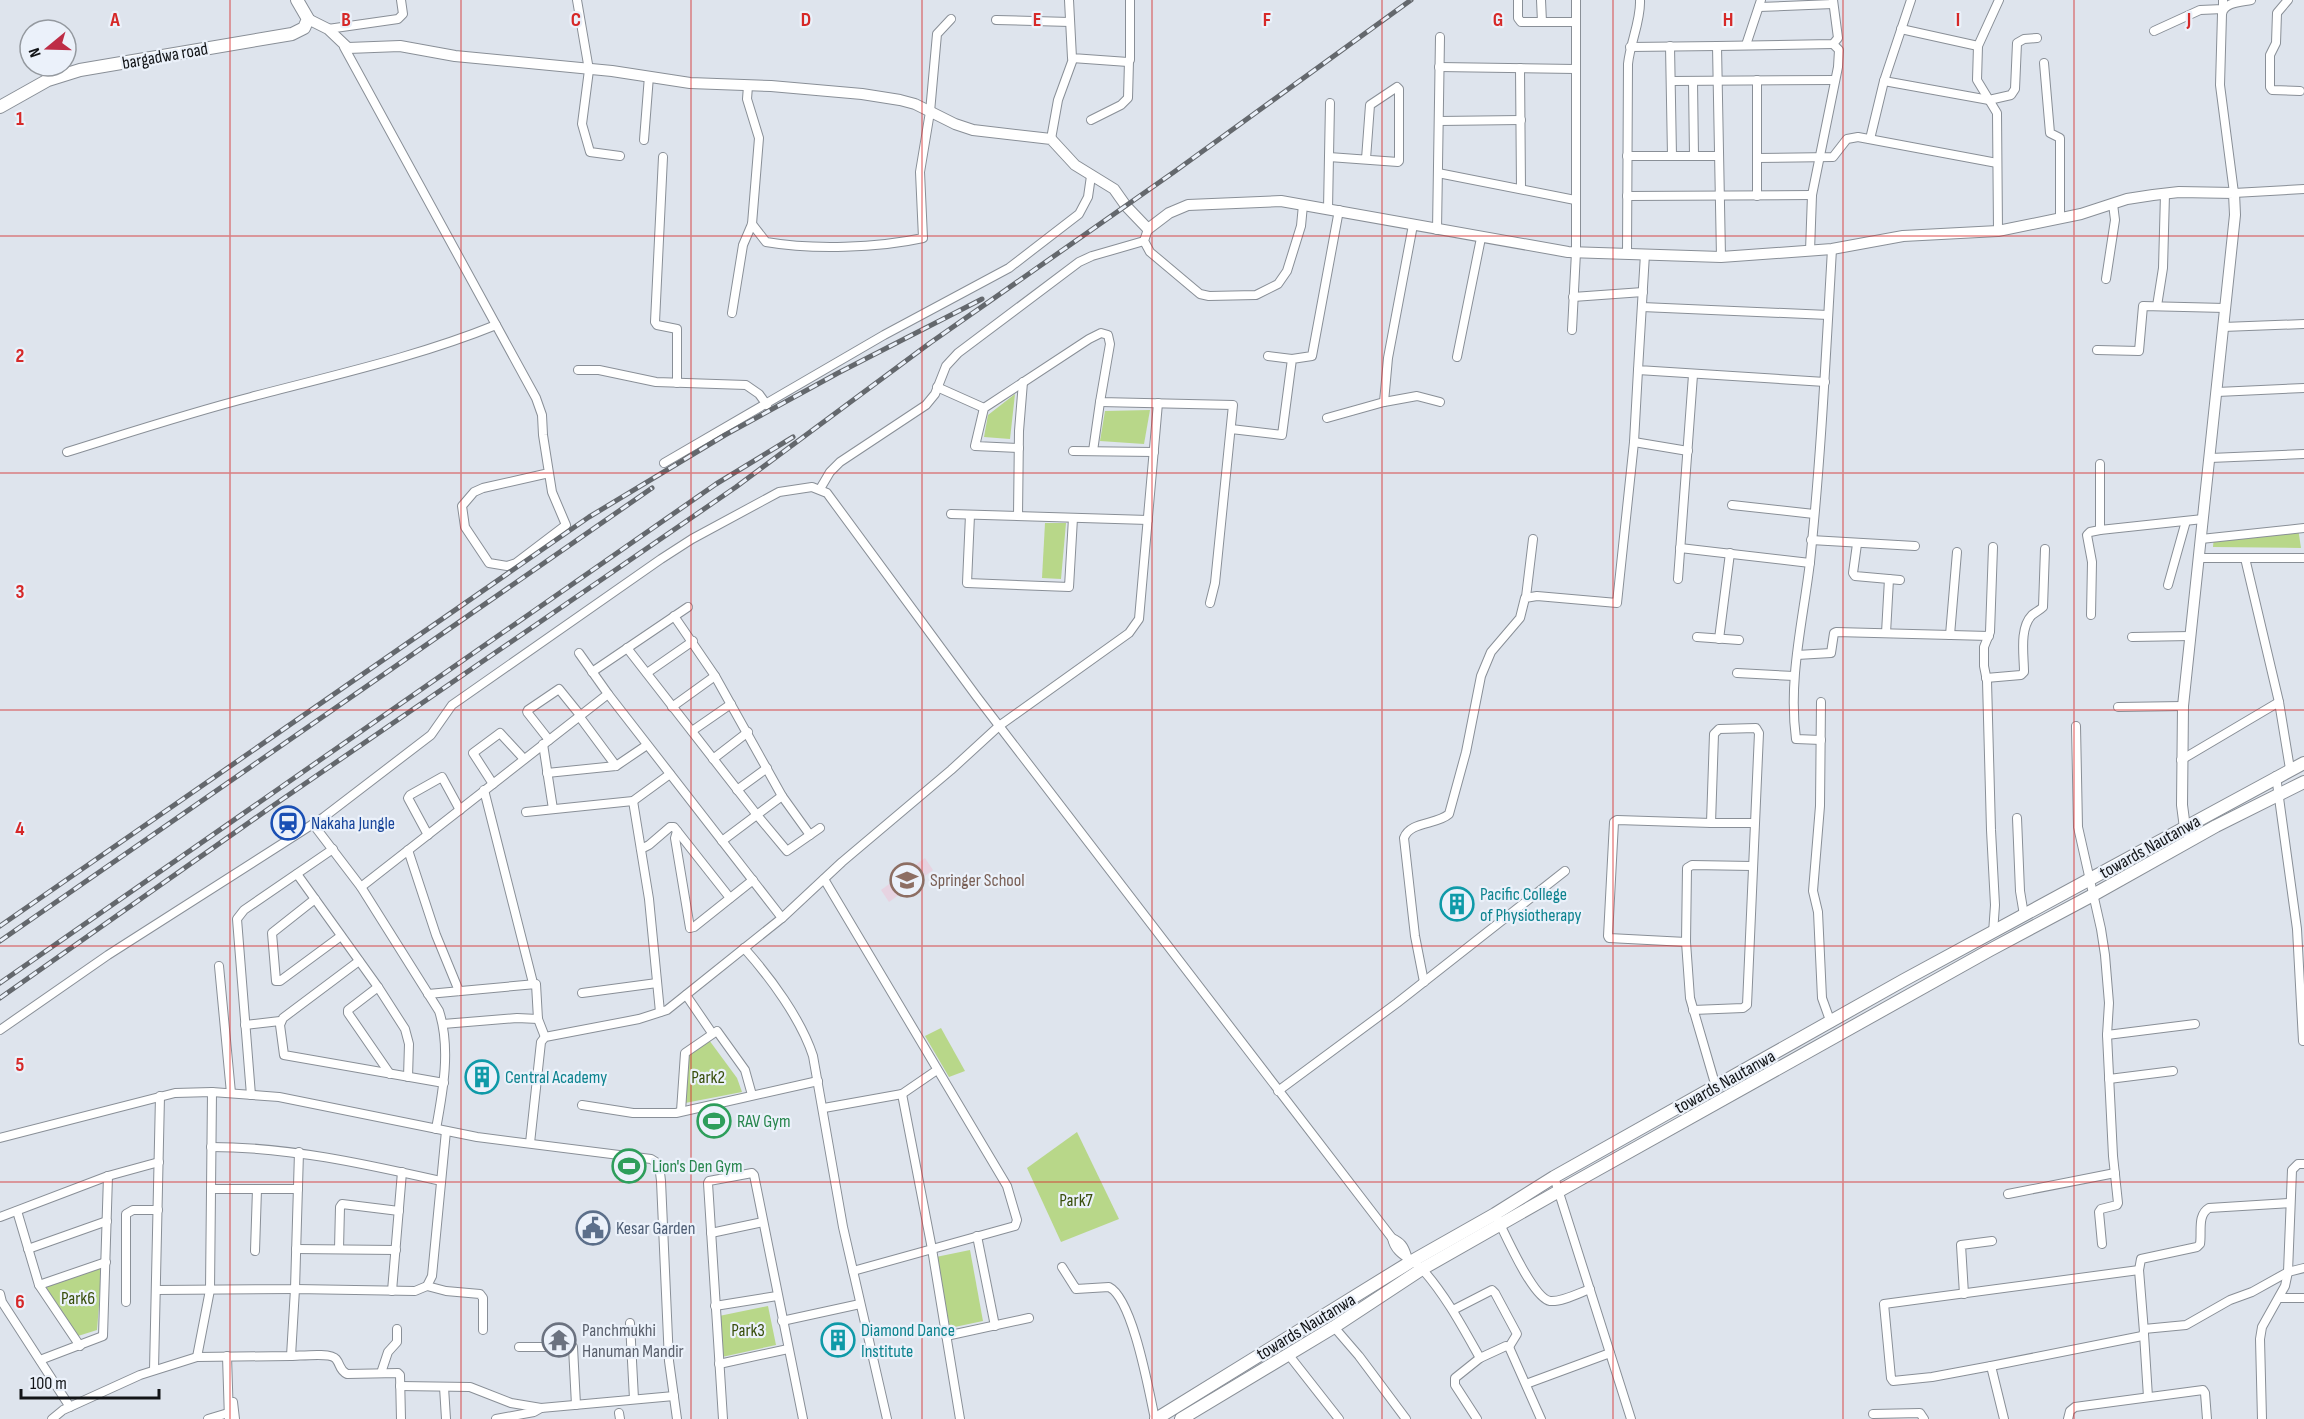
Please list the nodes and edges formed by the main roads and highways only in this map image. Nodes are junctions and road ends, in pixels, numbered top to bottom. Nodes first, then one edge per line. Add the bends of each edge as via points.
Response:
1 (297, 0) edge
2 (0, 107) edge
3 (2304, 763) edge
4 (2304, 782) edge
5 (1497, 1220) junction
6 (1155, 1419) edge
7 (1181, 1419) edge

1 - 2 main road, bargadwa road via 308,19 304,28 292,34 80,70 48,80
3 - 5 main road, towards Nautanwa via 1554,1177
4 - 5 main road via 1990,950 1559,1191
5 - 6 main road, towards Nautanwa via 1409,1258
5 - 7 main road via 1334,1327

